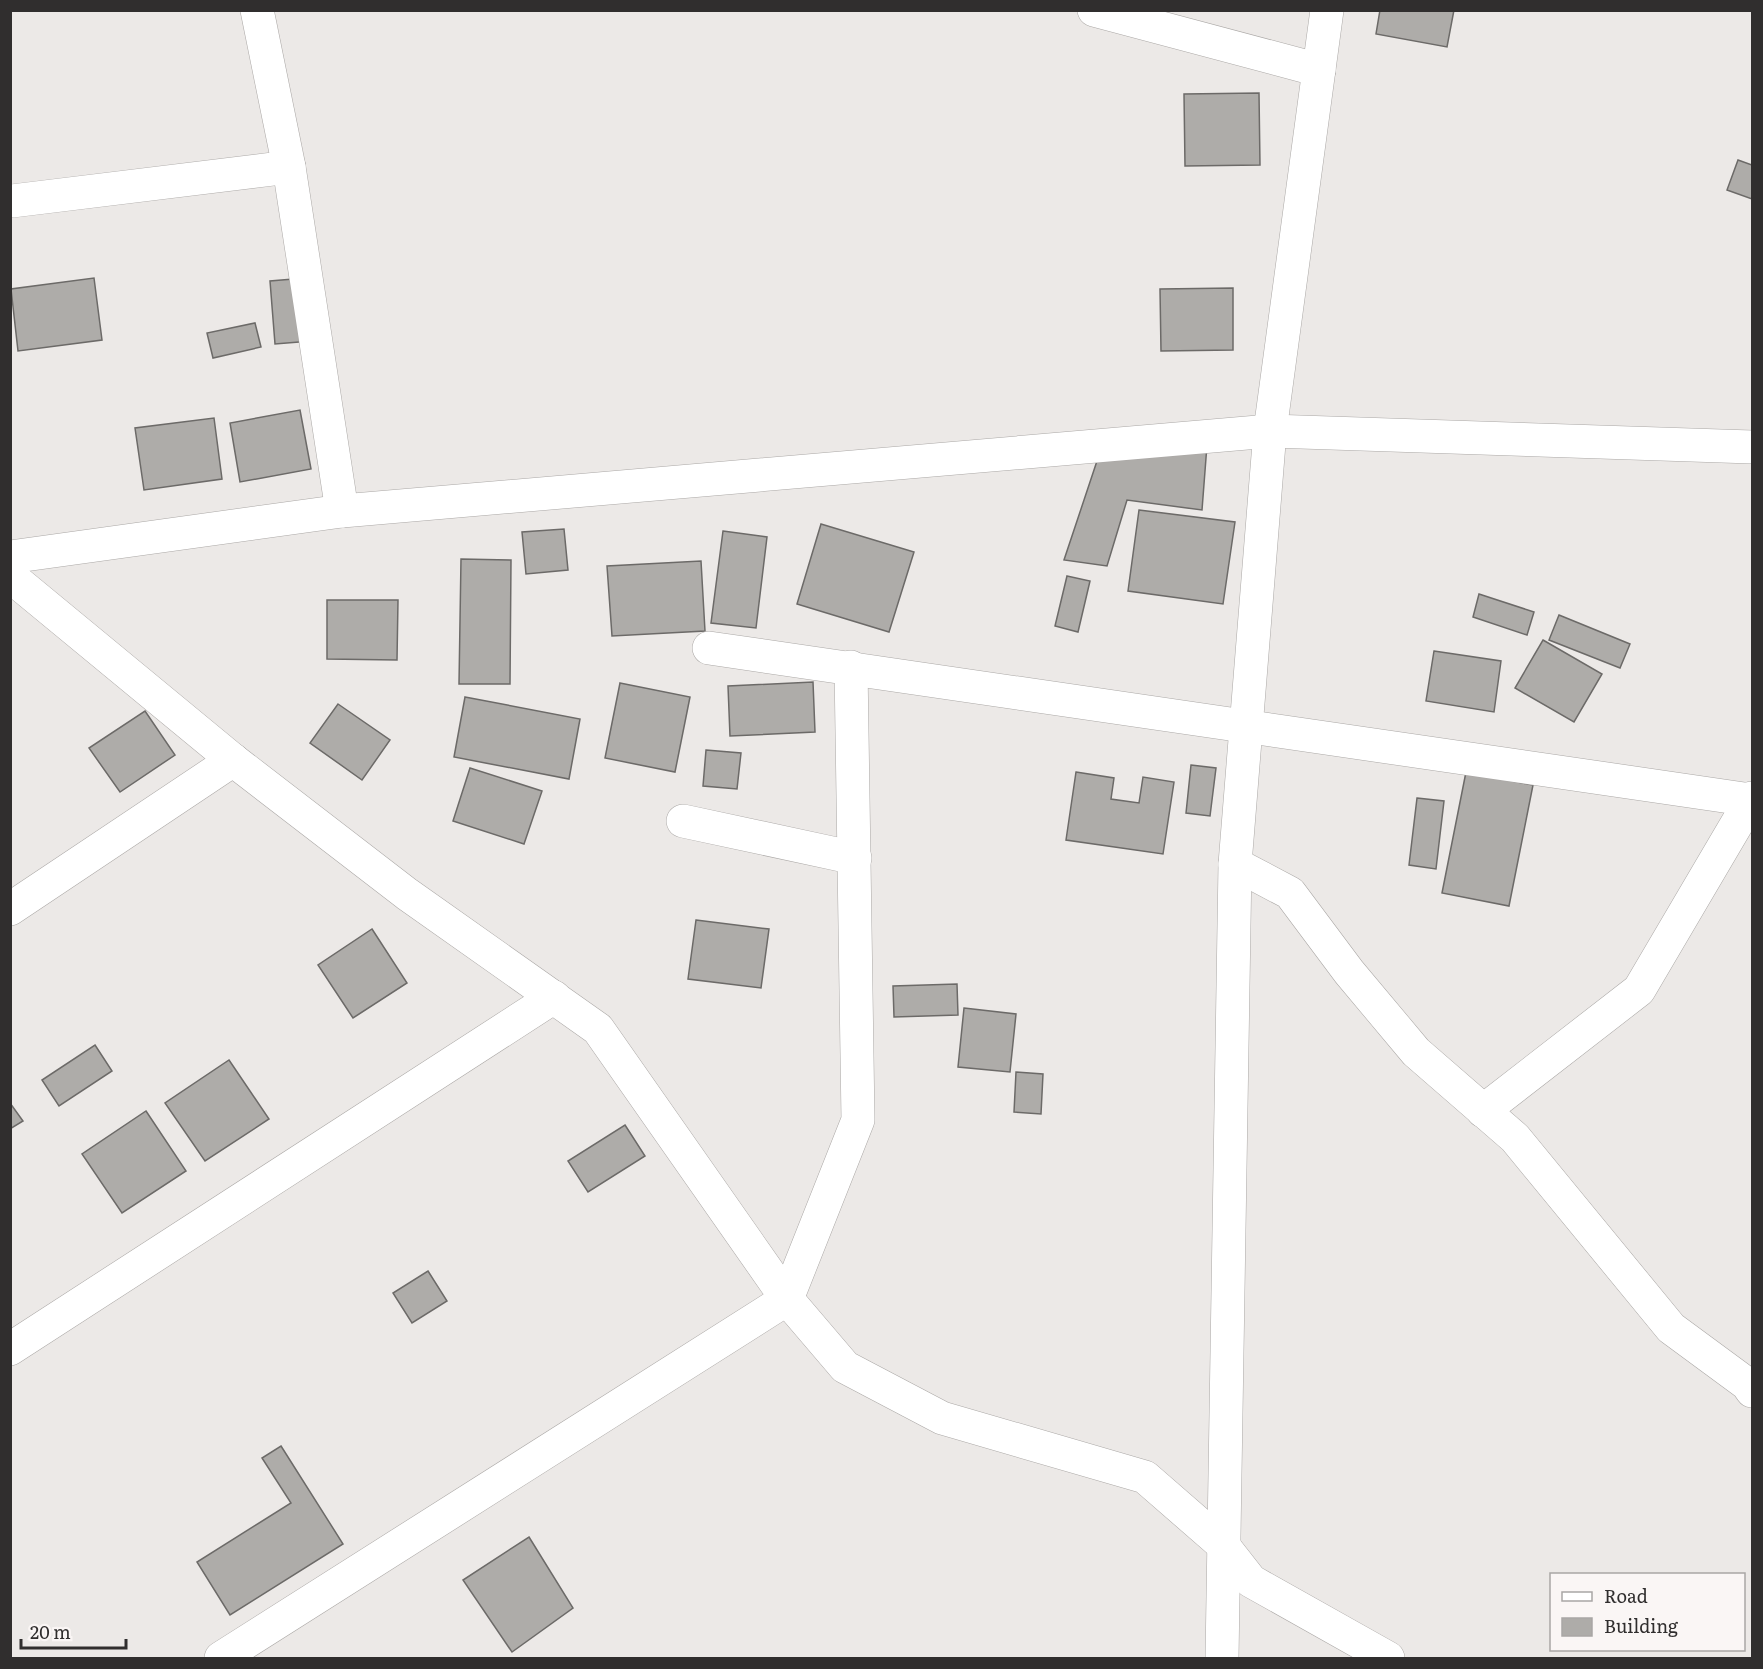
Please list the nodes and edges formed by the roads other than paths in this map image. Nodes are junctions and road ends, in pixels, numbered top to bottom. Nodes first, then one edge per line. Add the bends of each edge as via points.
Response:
1 (257, 10) edge
2 (1094, 10) edge
3 (1328, 10) edge
4 (1319, 70) junction
5 (289, 167) junction
6 (12, 201) edge
7 (1270, 431) junction
8 (1752, 447) edge
9 (342, 511) junction
10 (10, 557) edge
11 (10, 576) edge
12 (710, 648) dead end
13 (851, 667) junction
14 (1246, 726) junction
15 (233, 760) junction
16 (1752, 799) edge
17 (683, 822) dead end
18 (855, 858) junction
19 (1234, 864) junction
20 (10, 909) edge
21 (554, 997) junction
22 (1484, 1111) junction
23 (787, 1299) junction
24 (10, 1349) edge
25 (1752, 1391) edge
26 (1222, 1544) junction
27 (221, 1659) edge
28 (1222, 1659) edge
29 (1388, 1659) edge

1 - 5 street
2 - 4 street
3 - 4 street
4 - 7 street
5 - 6 street
5 - 9 street
7 - 8 street
7 - 9 street
7 - 14 street
9 - 10 street
11 - 15 street
12 - 13 street
13 - 14 street
13 - 18 street
14 - 16 street
14 - 19 street
15 - 20 street
15 - 21 street via 407,894
16 - 22 street via 1638,990
17 - 18 street
18 - 23 street via 858,1120
19 - 22 street via 1290,893 1416,1052
19 - 26 street
21 - 23 street via 598,1029
21 - 24 street
22 - 25 street via 1515,1138 1671,1328
23 - 26 street via 845,1367 942,1418 1145,1477
23 - 27 street
26 - 28 street
26 - 29 street via 1251,1581

